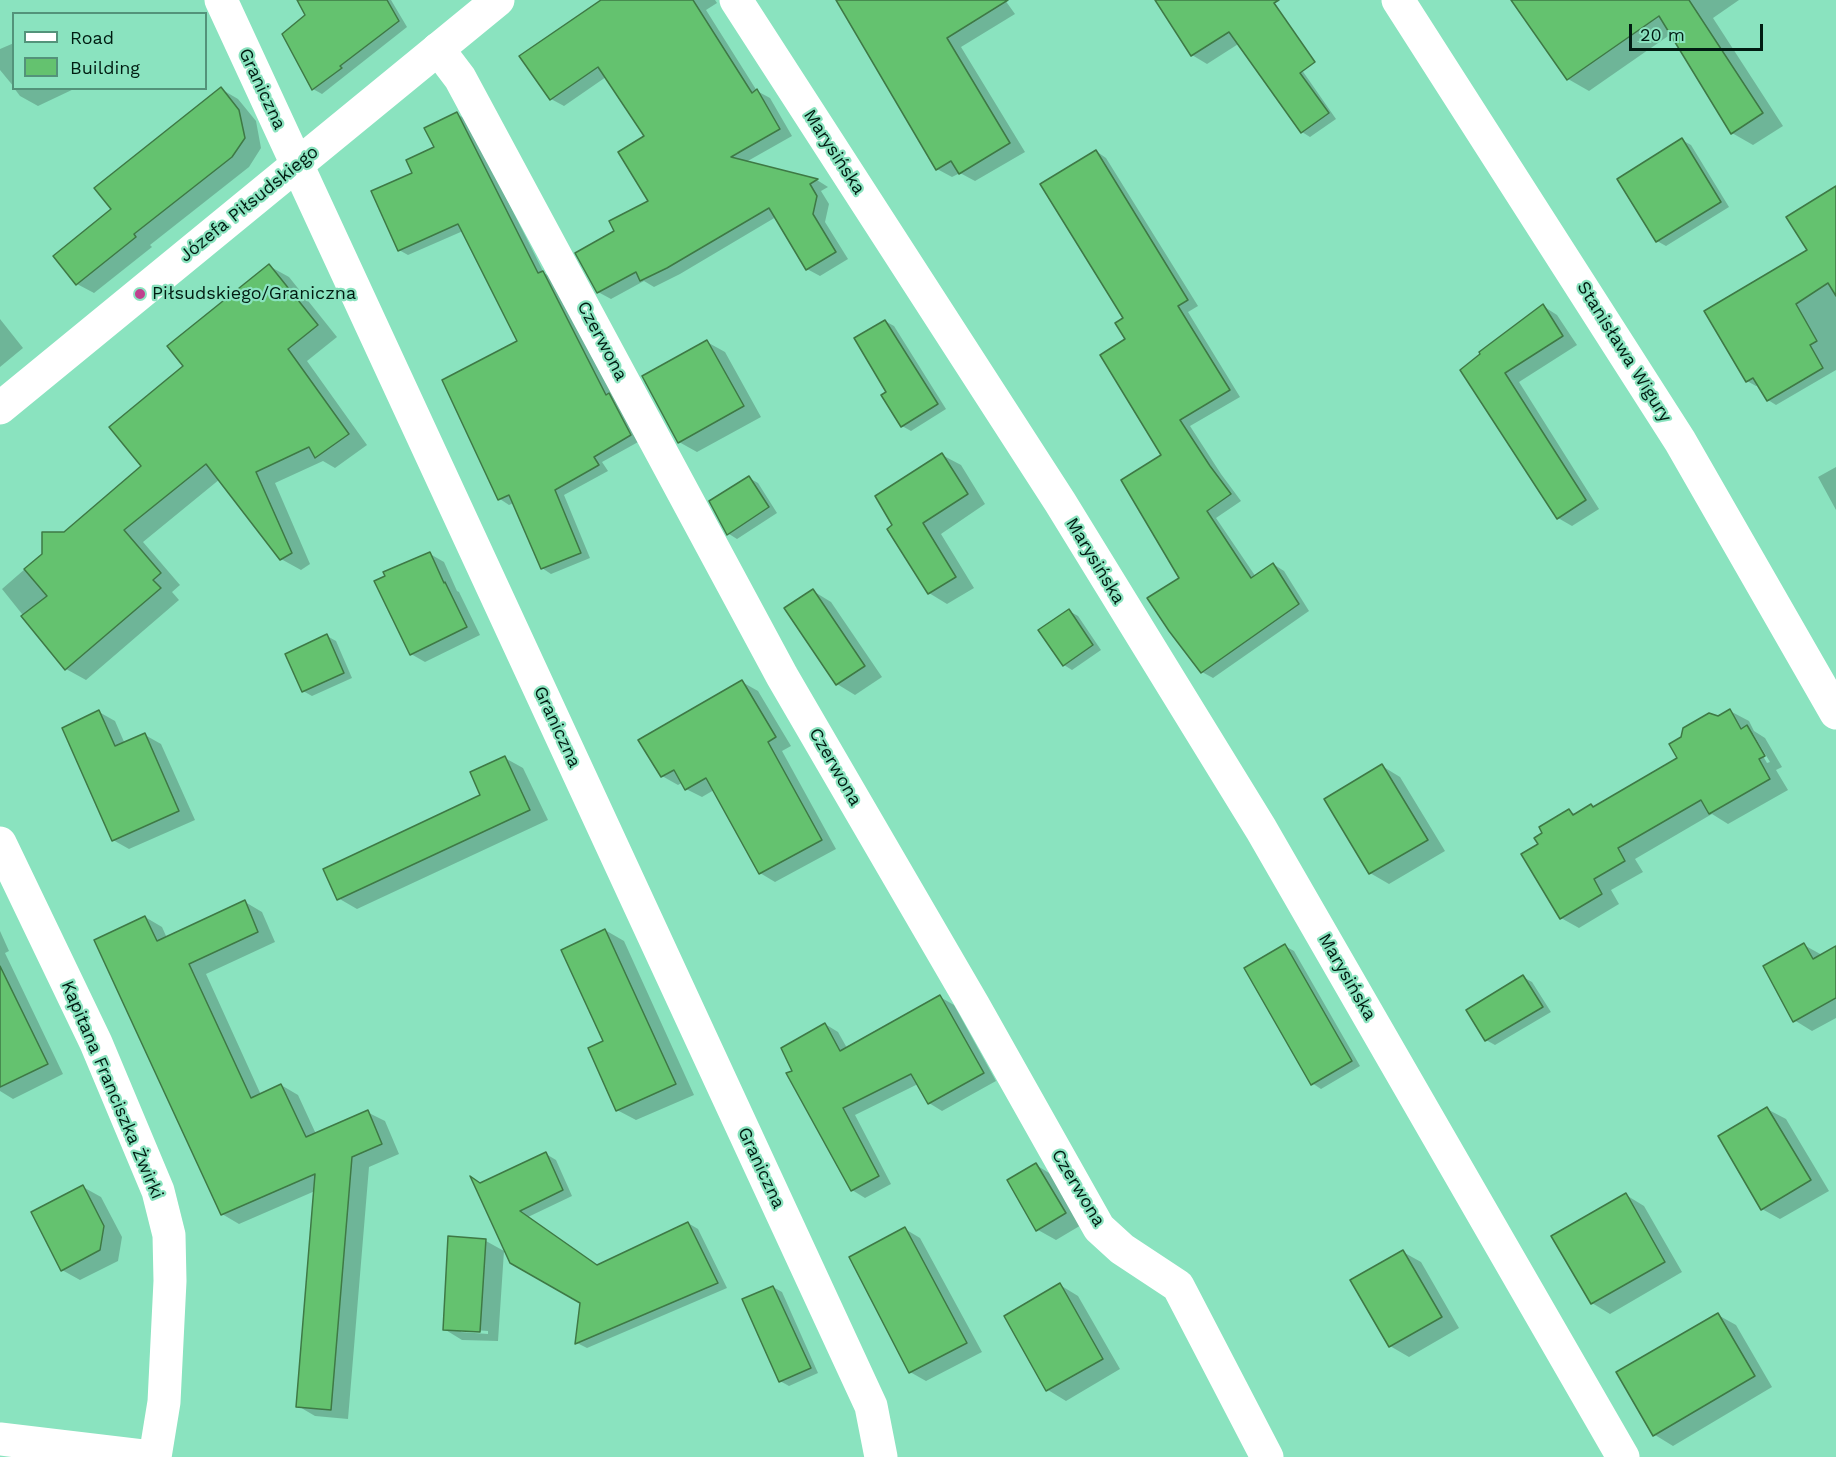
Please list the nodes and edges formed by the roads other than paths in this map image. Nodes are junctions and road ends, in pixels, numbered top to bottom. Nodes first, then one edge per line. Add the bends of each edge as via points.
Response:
1 (221, 0) edge
2 (498, 0) edge
3 (736, 0) edge
4 (1398, 0) edge
5 (438, 49) junction
6 (298, 164) junction
7 (0, 408) edge
8 (1836, 713) edge
9 (0, 843) edge
10 (0, 1439) edge
11 (153, 1457) edge
12 (880, 1457) edge
13 (1267, 1457) edge
14 (1623, 1457) edge

1 - 6 street, Graniczna
2 - 5 street, Józefa Piłsudskiego
3 - 14 street, Marysińska via 1060,502 1261,829
4 - 8 street, Stanisława Wigury via 1680,441
5 - 6 street, Józefa Piłsudskiego
5 - 13 street, Czerwona via 460,78 782,676 1100,1228 1122,1249 1178,1286
6 - 7 street, Józefa Piłsudskiego
6 - 12 street, Graniczna via 871,1406
9 - 11 street, Kapitana Franciszka Żwirki via 96,1043 158,1191 170,1235 164,1402
10 - 11 street

